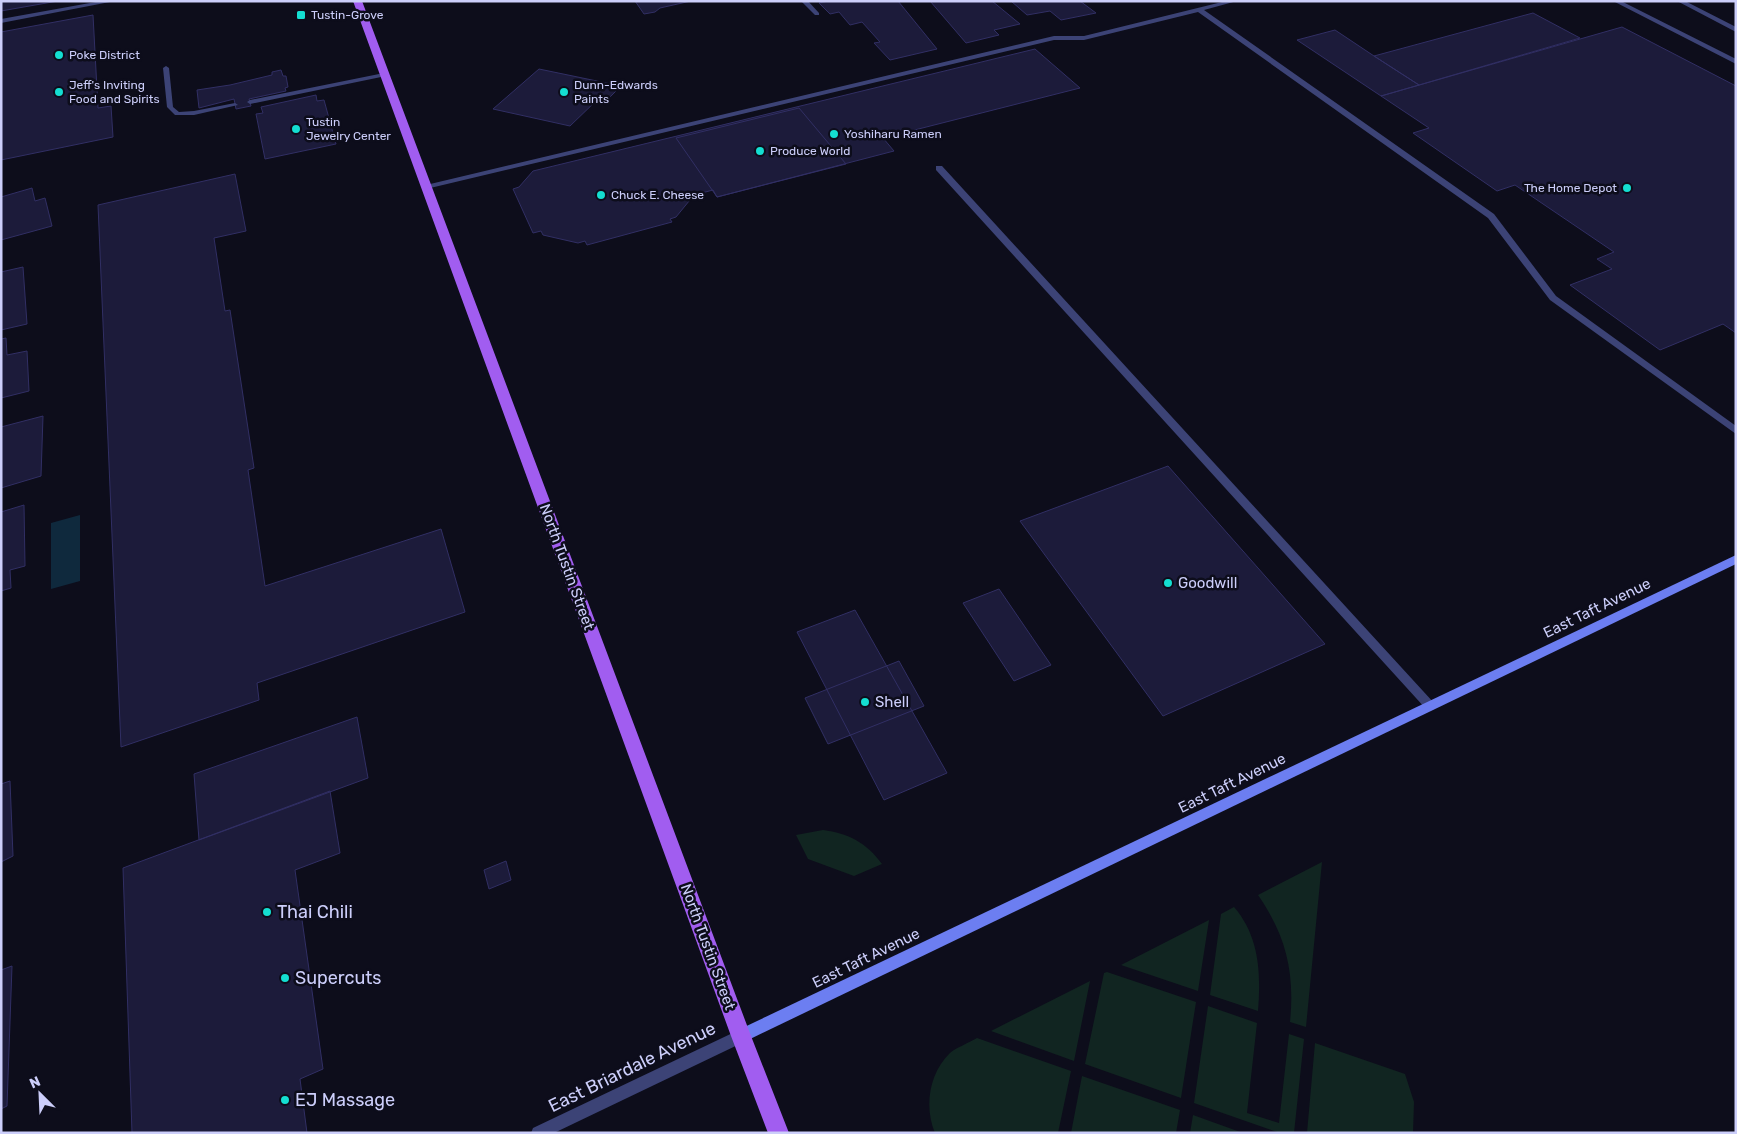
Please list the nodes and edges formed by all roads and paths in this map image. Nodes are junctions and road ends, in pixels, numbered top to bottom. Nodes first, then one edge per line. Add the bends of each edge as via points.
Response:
1 (112, 1) edge
2 (357, 1) edge
3 (804, 1) edge
4 (1234, 1) edge
5 (1616, 1) edge
6 (1680, 1) edge
7 (1200, 10) junction
8 (817, 14) dead end
9 (1, 21) edge
10 (1736, 30) edge
11 (1736, 62) edge
12 (166, 68) dead end
13 (384, 75) junction
14 (250, 102) dead end
15 (235, 105) dead end
16 (939, 168) dead end
17 (426, 187) junction
18 (1736, 431) edge
19 (1736, 559) edge
20 (1430, 706) junction
21 (741, 1036) junction
22 (538, 1133) edge
23 (779, 1133) edge

1 - 9 street
2 - 13 main road, North Tustin Street
3 - 8 street
4 - 7 street
5 - 11 street
6 - 10 street
7 - 17 street via 1084,38 1054,38
7 - 18 street via 1491,216 1552,298
12 - 15 street via 170,108 177,114 194,114
13 - 14 street
13 - 17 main road, North Tustin Street
16 - 20 street
17 - 21 main road, North Tustin Street
19 - 20 main road, East Taft Avenue
20 - 21 main road, East Taft Avenue
21 - 22 street, East Briardale Avenue
21 - 23 main road, North Tustin Street

